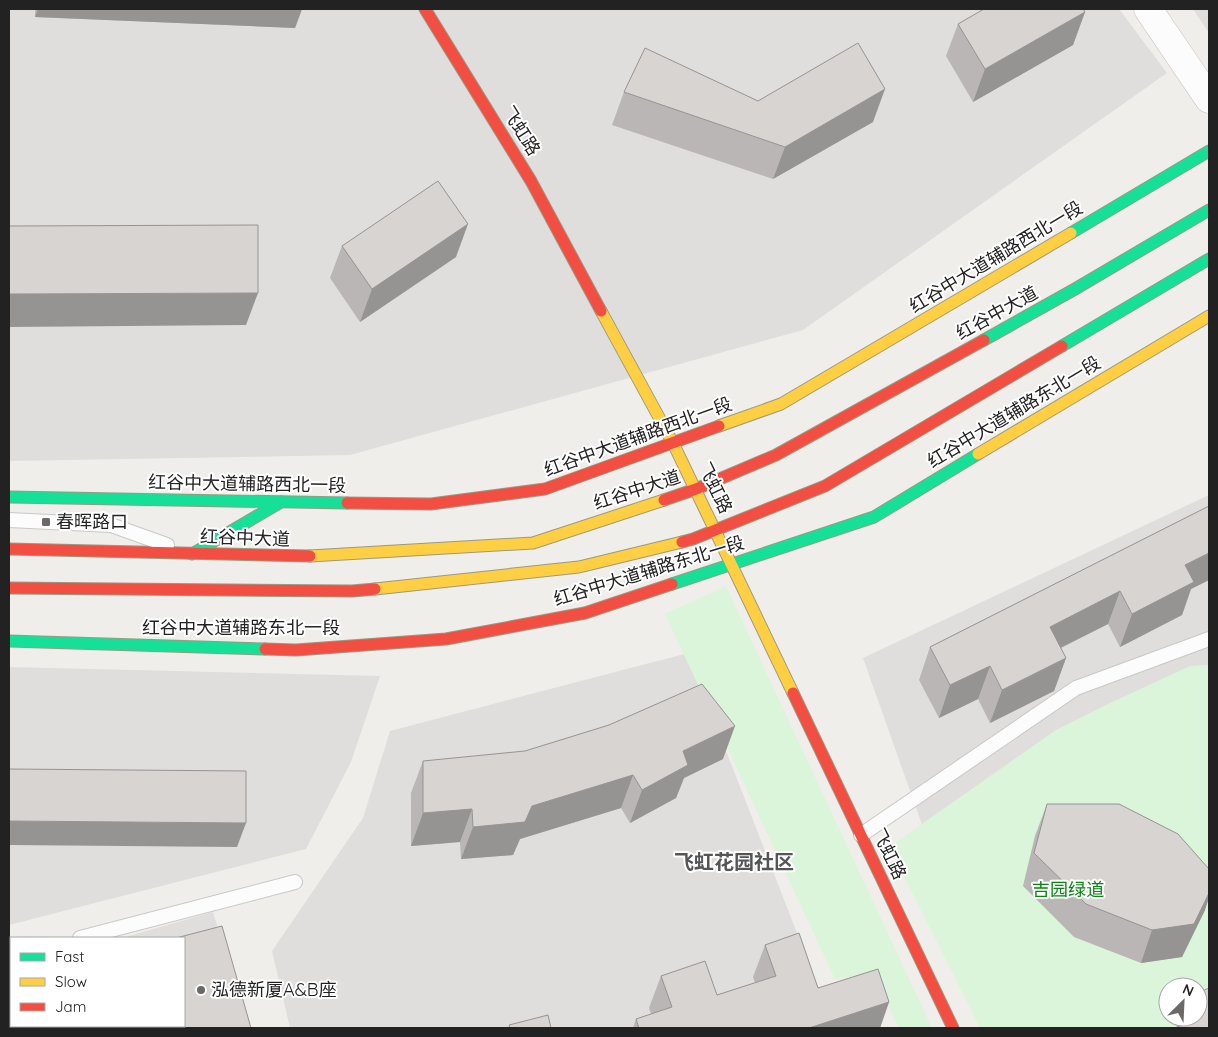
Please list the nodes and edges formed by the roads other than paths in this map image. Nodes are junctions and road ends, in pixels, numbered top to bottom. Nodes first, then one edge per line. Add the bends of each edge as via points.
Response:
1 (425, 9) edge
2 (1148, 9) edge
3 (1209, 99) edge
4 (1209, 151) edge
5 (1209, 210) edge
6 (1209, 259) edge
7 (1209, 316) edge
8 (673, 443) junction
9 (696, 489) junction
10 (9, 497) edge
11 (281, 502) junction
12 (9, 520) edge
13 (716, 530) junction
14 (9, 549) edge
15 (192, 554) junction
16 (732, 564) junction
17 (9, 588) edge
18 (1209, 639) edge
19 (9, 641) edge
20 (861, 835) junction
21 (294, 882) dead end
22 (84, 937) edge
23 (953, 1028) edge

1 - 8 street, 飞虹路 via 531,181
2 - 3 street
4 - 8 street, 红谷中大道辅路西北一段 via 781,404
5 - 9 street, 红谷中大道 via 1075,289 776,455
6 - 13 street via 825,486
7 - 16 street, 红谷中大道辅路东北一段 via 874,517
8 - 9 street, 飞虹路
8 - 11 street, 红谷中大道辅路西北一段 via 545,490 431,504
9 - 13 street, 飞虹路
9 - 15 street, 红谷中大道 via 533,543 300,557
10 - 11 street, 红谷中大道辅路西北一段
11 - 15 street
12 - 15 lane via 111,525
13 - 16 street, 飞虹路
13 - 17 street via 693,539 579,567 352,591
14 - 15 street, 红谷中大道
16 - 19 street, 红谷中大道辅路东北一段 via 585,613 446,640 296,650
16 - 20 street, 飞虹路
18 - 20 lane via 1076,688
20 - 23 street, 飞虹路
21 - 22 lane

